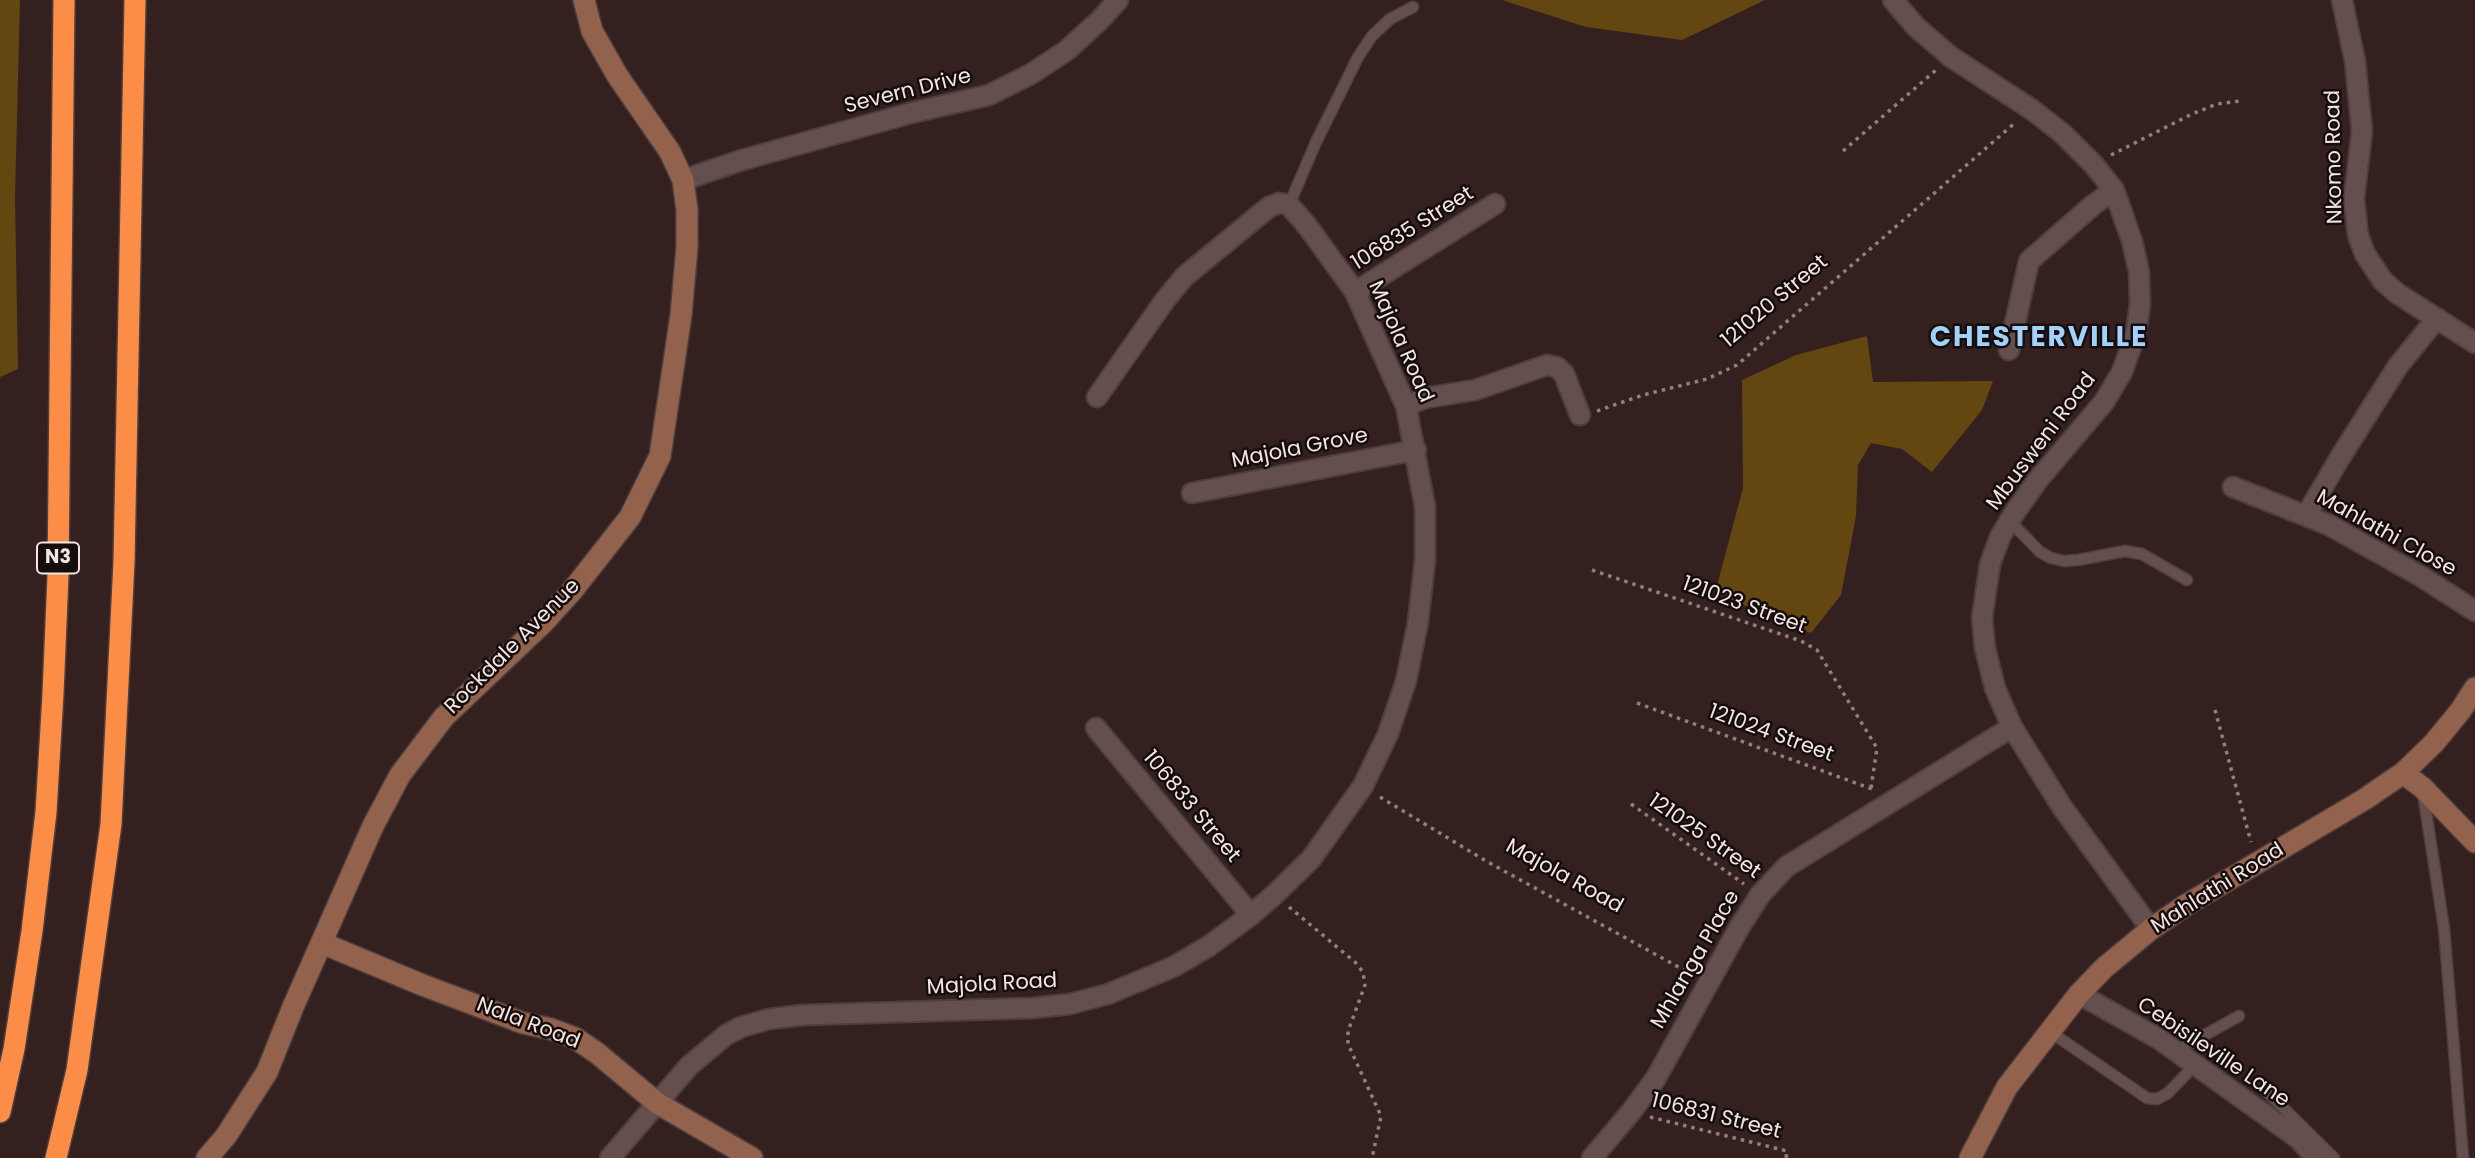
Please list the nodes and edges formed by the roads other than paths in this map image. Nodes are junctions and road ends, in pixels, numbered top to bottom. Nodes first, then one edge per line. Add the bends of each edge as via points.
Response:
1 (64, 0) edge
2 (135, 0) edge
3 (584, 0) edge
4 (1118, 0) edge
5 (1893, 0) edge
6 (2342, 0) edge
7 (1413, 7) dead end
8 (683, 180) junction
9 (2114, 190) junction
10 (1495, 204) dead end
11 (1289, 205) junction
12 (1355, 292) junction
13 (2437, 318) junction
14 (2475, 343) edge
15 (2009, 350) dead end
16 (1097, 397) dead end
17 (1406, 407) junction
18 (1580, 415) road end
19 (1416, 450) junction
20 (2233, 486) dead end
21 (1192, 492) dead end
22 (2307, 514) junction
23 (2010, 521) junction
24 (2187, 580) dead end
25 (2475, 611) edge
26 (2475, 688) edge
27 (2012, 727) junction
28 (1096, 728) dead end
29 (2403, 773) junction
30 (2423, 788) junction
31 (2475, 842) edge
32 (1251, 915) junction
33 (2151, 929) junction
34 (323, 943) junction
35 (2079, 993) junction
36 (2239, 1016) dead end
37 (2049, 1031) junction
38 (2176, 1051) junction
39 (2196, 1065) junction
40 (2264, 1089) dead end
41 (657, 1103) junction
42 (0, 1112) edge
43 (56, 1158) edge
44 (207, 1158) edge
45 (610, 1158) edge
46 (752, 1158) edge
47 (1592, 1158) edge
48 (1970, 1158) edge
49 (2316, 1158) edge
50 (2334, 1158) edge
51 (2463, 1158) edge

1 - 42 highway, N3 via 54,694 32,931
2 - 43 highway via 124,562 111,824 77,1070
3 - 8 street, Rockdale Avenue via 592,31
4 - 8 street, Severn Drive via 1066,51 989,95
5 - 9 street, Mbusweni Road via 1951,57 2062,133
6 - 13 street, Nkomo Road via 2355,61 2362,131 2354,199 2358,235 2382,281
7 - 11 lane via 1371,36
8 - 34 street, Rockdale Avenue via 687,247 681,315 660,456 645,490 630,517 572,591 444,717 417,752 385,800
9 - 15 street via 2029,261
9 - 23 street, Mbusweni Road via 2138,272 2136,333 2122,372 2104,402 2037,481
10 - 12 street, 106835 Street
11 - 12 street, Majola Road
11 - 16 street via 1279,203 1261,211 1185,276
12 - 17 street, Majola Road
13 - 14 street, Nkomo Road
13 - 22 street via 2392,375
17 - 18 street via 1547,365 1564,374
17 - 19 street, Majola Road
19 - 21 street, Majola Grove
19 - 32 street, Majola Road via 1425,507 1418,622 1388,734 1363,786 1311,859
20 - 22 street, Mahlathi Close
22 - 25 street, Mahlathi Close
23 - 24 lane via 2051,558 2078,560 2125,551 2143,554
23 - 27 street, Mbusweni Road via 1990,564 1982,618 1996,688
26 - 29 street, Mahlathi Road via 2434,743
27 - 33 street, Mbusweni Road via 2062,807
27 - 47 street, Mhlanga Place via 1786,867 1760,895 1739,928 1656,1078
28 - 32 street, 106833 Street
29 - 30 street
29 - 33 street, Mahlathi Road
30 - 31 street
30 - 51 lane via 2444,928
32 - 41 street, Majola Road via 1164,971 1070,1004 803,1015 741,1027 705,1051
33 - 35 street, Mahlathi Road
34 - 41 street, Nala Road via 523,1023 575,1038
34 - 44 street, Rockdale Avenue via 267,1072
35 - 37 street, Mahlathi Road
35 - 38 street, Cebisileville Lane
36 - 38 lane
37 - 39 lane via 2147,1098 2168,1093
37 - 48 street, Mahlathi Road via 2007,1087
38 - 39 street, Cebisileville Lane
39 - 49 street, Cebisileville Lane via 2299,1139
40 - 50 lane
41 - 45 street, Majola Road
41 - 46 street, Nala Road

